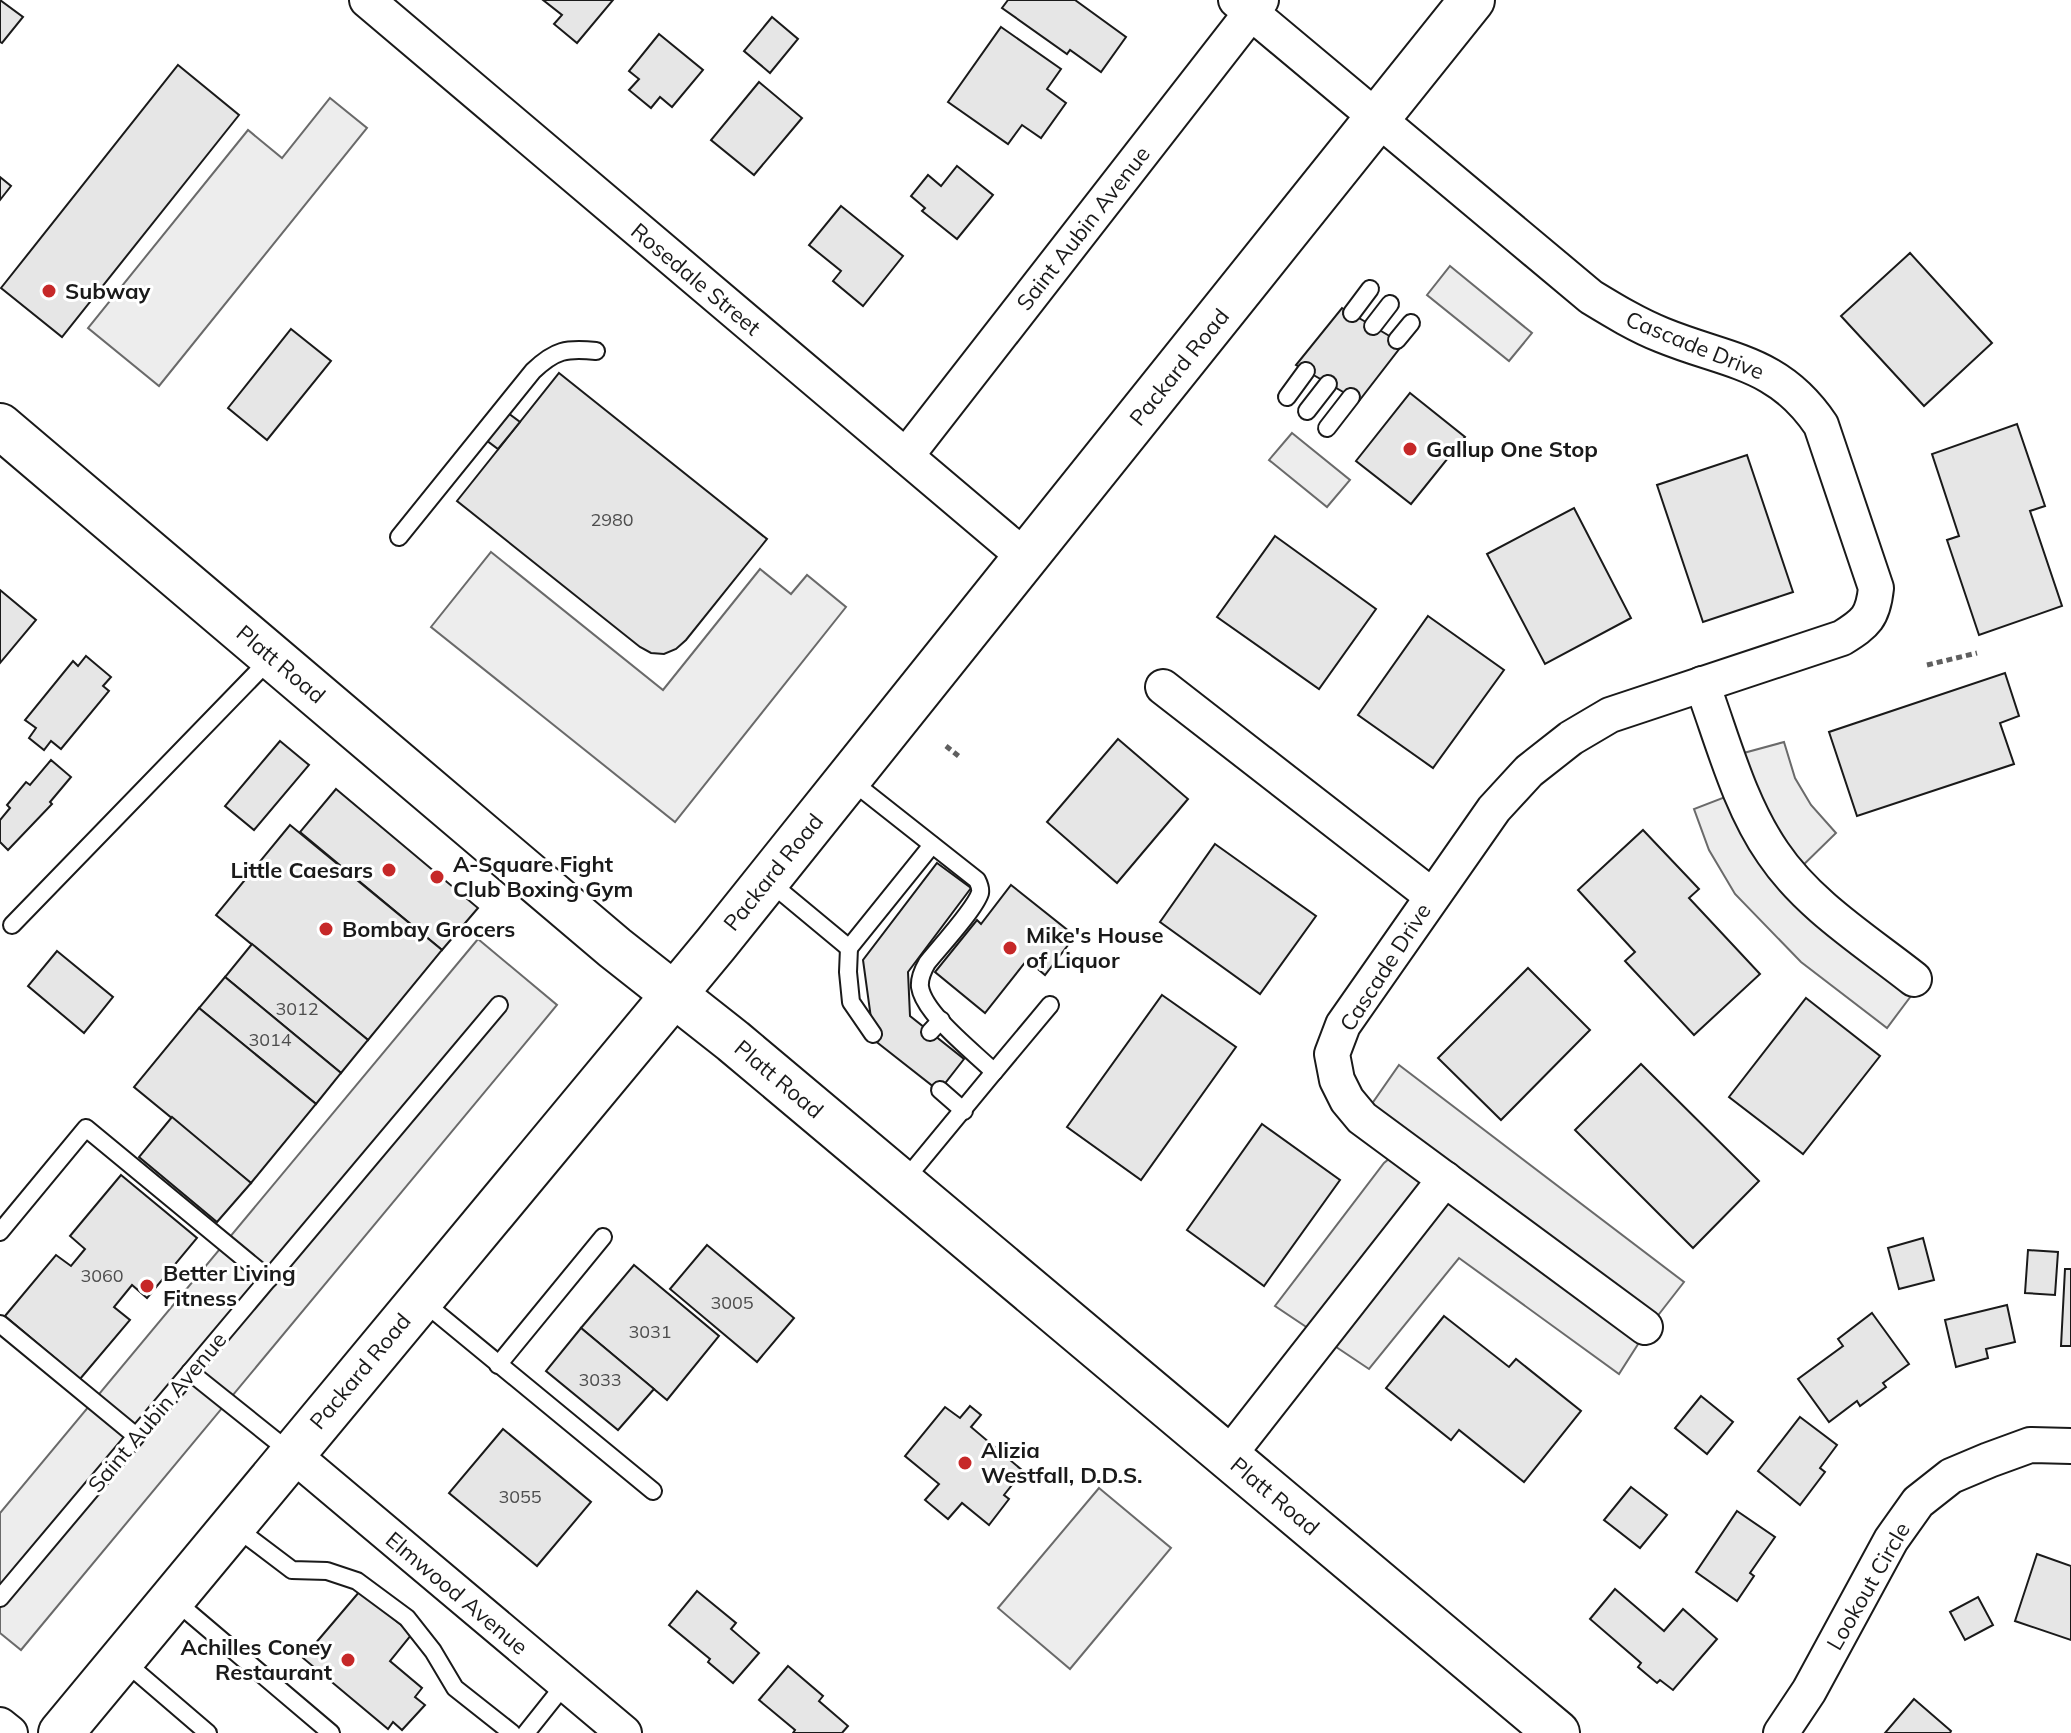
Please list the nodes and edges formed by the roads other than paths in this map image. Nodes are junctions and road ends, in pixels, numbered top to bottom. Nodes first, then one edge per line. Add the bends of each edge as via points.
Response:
1 (367, 0) edge
2 (1472, 0) edge
3 (1249, 4) edge
4 (1378, 118) junction
5 (1370, 289) dead end
6 (1390, 304) dead end
7 (1352, 313) dead end
8 (1411, 323) dead end
9 (1373, 326) dead end
10 (1397, 340) dead end
11 (596, 351) dead end
12 (1306, 371) dead end
13 (1328, 384) dead end
14 (1287, 397) dead end
15 (1351, 397) dead end
16 (1307, 411) dead end
17 (0, 426) edge
18 (1327, 428) dead end
19 (906, 456) junction
20 (399, 537) dead end
21 (1026, 558) junction
22 (272, 657) junction
23 (1702, 684) junction
24 (1163, 687) dead end
25 (848, 778) junction
26 (932, 845) junction
27 (767, 880) junction
28 (1432, 896) junction
29 (12, 925) dead end
30 (849, 948) junction
31 (848, 972) junction
32 (865, 975) dead end
33 (1914, 979) dead end
34 (674, 994) junction
35 (499, 1005) dead end
36 (1050, 1005) dead end
37 (873, 1034) dead end
38 (994, 1072) junction
39 (940, 1090) dead end
40 (964, 1111) junction
41 (1445, 1179) junction
42 (902, 1183) junction
43 (0, 1232) edge
44 (603, 1237) dead end
45 (269, 1279) junction
46 (420, 1299) junction
47 (0, 1324) edge
48 (1645, 1327) dead end
49 (498, 1365) junction
50 (190, 1372) junction
51 (136, 1436) junction
52 (2071, 1446) edge
53 (291, 1453) junction
54 (1228, 1456) junction
55 (653, 1491) dead end
56 (233, 1525) junction
57 (0, 1598) edge
58 (172, 1598) junction
59 (123, 1660) junction
60 (565, 1684) junction
61 (0, 1725) edge
62 (10, 1733) edge
63 (61, 1733) edge
64 (208, 1733) edge
65 (331, 1733) edge
66 (512, 1733) edge
67 (526, 1733) edge
68 (624, 1733) edge
69 (1557, 1733) edge
70 (1781, 1733) edge

1 - 19 street, Rosedale Street
2 - 4 main road, Packard Road
3 - 4 street, Cascade Drive
3 - 19 street, Saint Aubin Avenue
4 - 21 main road, Packard Road
4 - 23 street, Cascade Drive via 1591,297 1664,336 1753,366 1807,403 1821,425 1876,588 1874,608 1863,625 1842,638
5 - 7 lane
6 - 9 lane
8 - 10 lane
11 - 20 lane via 548,356
12 - 14 lane
13 - 16 lane
15 - 18 lane
17 - 22 main road, Platt Road
19 - 21 street, Rosedale Street
21 - 25 main road, Packard Road
22 - 29 lane
22 - 34 main road, Platt Road
23 - 28 street, Cascade Drive via 1610,715 1571,738 1529,771 1494,809
23 - 33 street via 1741,791 1774,855 1820,905
24 - 28 street, Cascade Drive
25 - 26 lane
25 - 27 main road, Packard Road
26 - 30 lane via 903,894
26 - 38 lane via 977,880 980,892 947,928 914,985 936,1026
27 - 30 lane
27 - 34 main road, Packard Road
28 - 41 street, Cascade Drive via 1343,1025 1332,1054 1337,1080 1362,1118
30 - 31 lane
31 - 32 lane
31 - 37 lane via 851,1002
34 - 42 main road, Platt Road
34 - 46 main road, Packard Road
35 - 45 lane, Saint Aubin Avenue
36 - 38 lane
38 - 40 lane
39 - 40 lane
40 - 42 lane
41 - 48 street, Cascade Drive
41 - 54 street
42 - 54 main road, Platt Road
43 - 45 lane via 86,1128
44 - 49 lane
45 - 50 lane, Saint Aubin Avenue
46 - 49 lane
46 - 53 main road, Packard Road
47 - 51 lane
49 - 55 lane
50 - 51 lane, Saint Aubin Avenue
50 - 53 lane
51 - 57 lane, Saint Aubin Avenue
52 - 70 street, Lookout Circle via 2030,1445 1951,1476 1918,1502
53 - 56 main road, Packard Road
53 - 60 street, Elmwood Avenue
54 - 69 main road, Platt Road
56 - 58 main road, Packard Road
56 - 66 lane via 292,1570 327,1571 357,1581 407,1618 455,1688
58 - 59 main road, Packard Road
58 - 65 lane
59 - 63 main road, Packard Road
59 - 64 lane
60 - 67 lane
60 - 68 street, Elmwood Avenue
61 - 62 street

